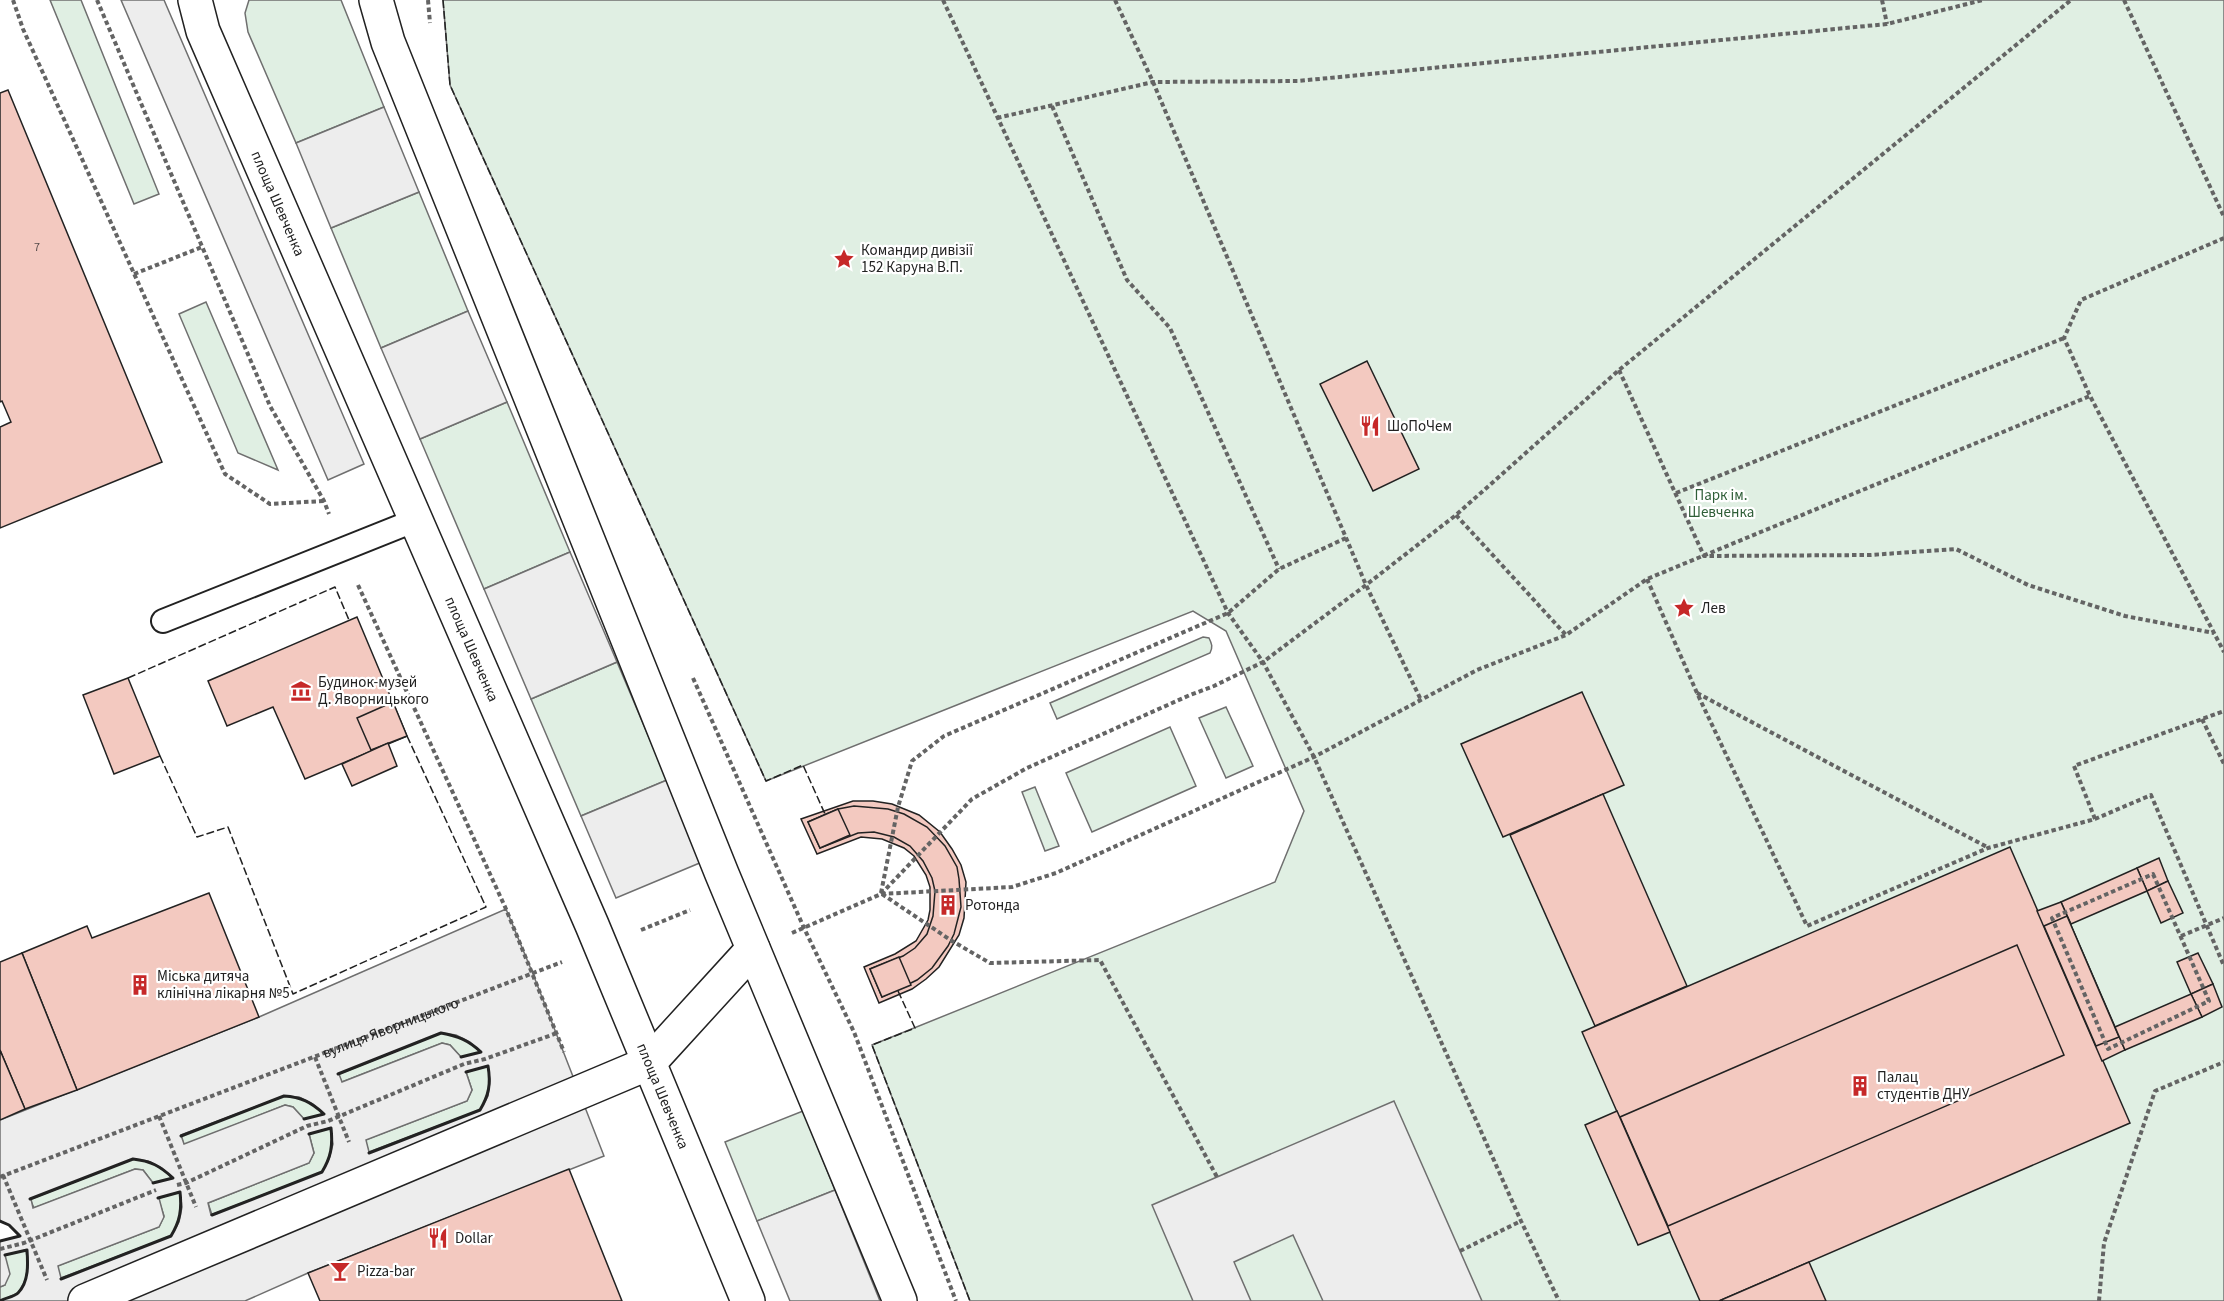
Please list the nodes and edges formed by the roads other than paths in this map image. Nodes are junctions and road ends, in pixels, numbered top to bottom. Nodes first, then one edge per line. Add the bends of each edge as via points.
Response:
1 (195, 0) edge
2 (376, 0) edge
3 (416, 520) junction
4 (163, 621) dead end
5 (753, 949) junction
6 (649, 1063) junction
7 (85, 1301) edge
8 (748, 1301) edge
9 (900, 1301) edge

1 - 3 street, площа Шевченка via 203,31
2 - 5 street via 396,64
3 - 4 lane
3 - 6 street, площа Шевченка
5 - 6 street
5 - 9 street
6 - 7 street
6 - 8 street, площа Шевченка

